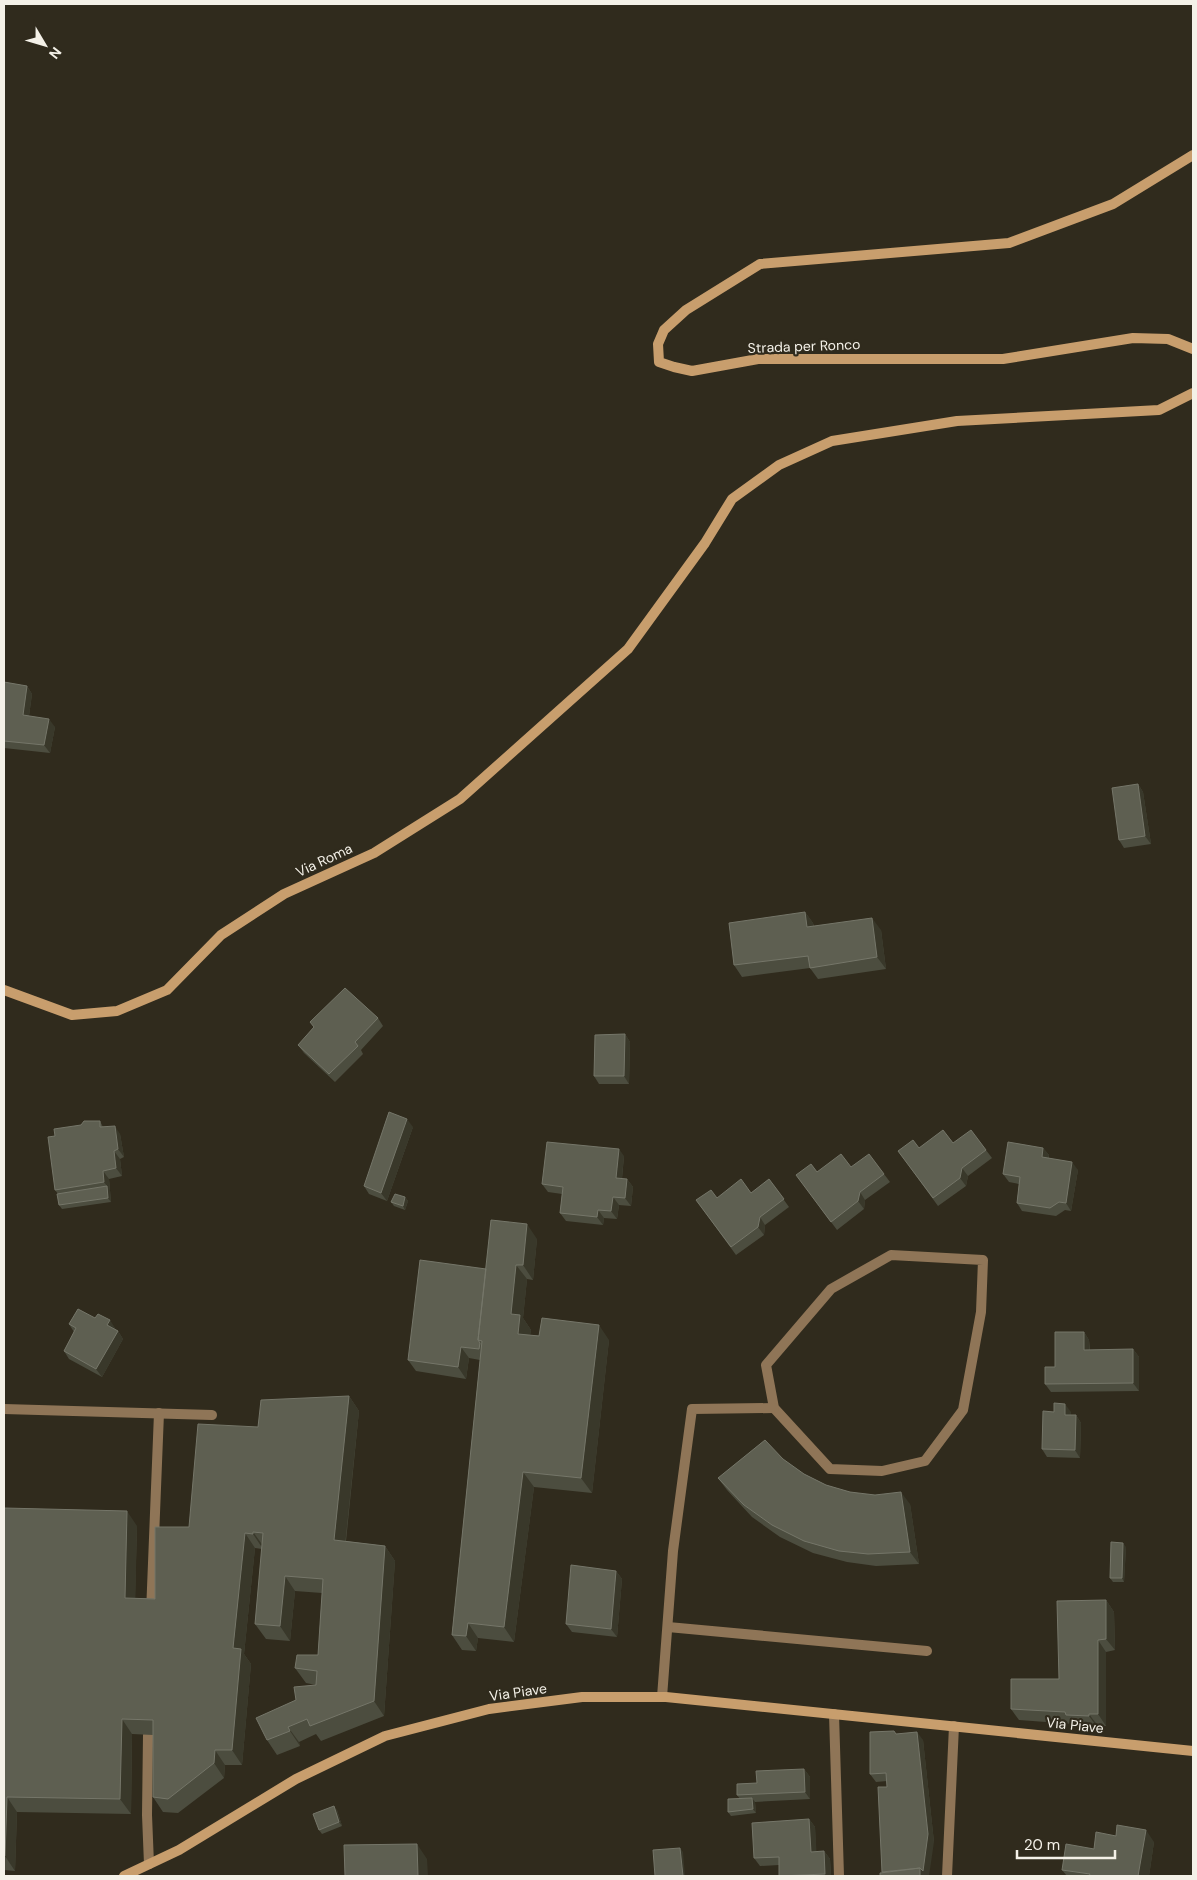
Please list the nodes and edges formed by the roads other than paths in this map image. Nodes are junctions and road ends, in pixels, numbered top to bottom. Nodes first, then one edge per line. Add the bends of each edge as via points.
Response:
1 (1193, 155) edge
2 (1193, 349) edge
3 (1193, 393) edge
4 (4, 990) edge
5 (774, 1408) junction
6 (4, 1409) edge
7 (159, 1413) junction
8 (212, 1415) dead end
9 (150, 1614) edge
10 (668, 1627) junction
11 (927, 1651) dead end
12 (662, 1697) junction
13 (834, 1714) junction
14 (954, 1726) junction
15 (148, 1735) edge
16 (1193, 1751) edge
17 (149, 1864) junction
18 (124, 1876) edge
19 (838, 1876) edge
20 (947, 1876) edge

1 - 2 street, Strada per Ronco via 1113,204 1009,243 760,264 686,310 664,330 658,344 659,362 692,371 758,359 1003,359 1133,338 1168,339
3 - 4 street, Via Roma via 1159,410 957,421 832,441 779,465 732,499 705,543 628,649 460,799 374,853 284,894 221,934 167,990 117,1011 72,1015
5 - 5 street via 766,1365 831,1289 891,1255 982,1260 981,1312 963,1410 925,1461 882,1471 830,1469
5 - 10 street via 692,1409
6 - 7 street
7 - 8 street
7 - 9 street
10 - 11 street
10 - 12 street
12 - 13 street, Via Piave
12 - 17 street, Via Piave via 582,1697 489,1709 385,1736 296,1778 178,1850
13 - 14 street, Via Piave
13 - 19 street
14 - 16 street, Via Piave
14 - 20 street
15 - 17 street
17 - 18 street, Via Piave

